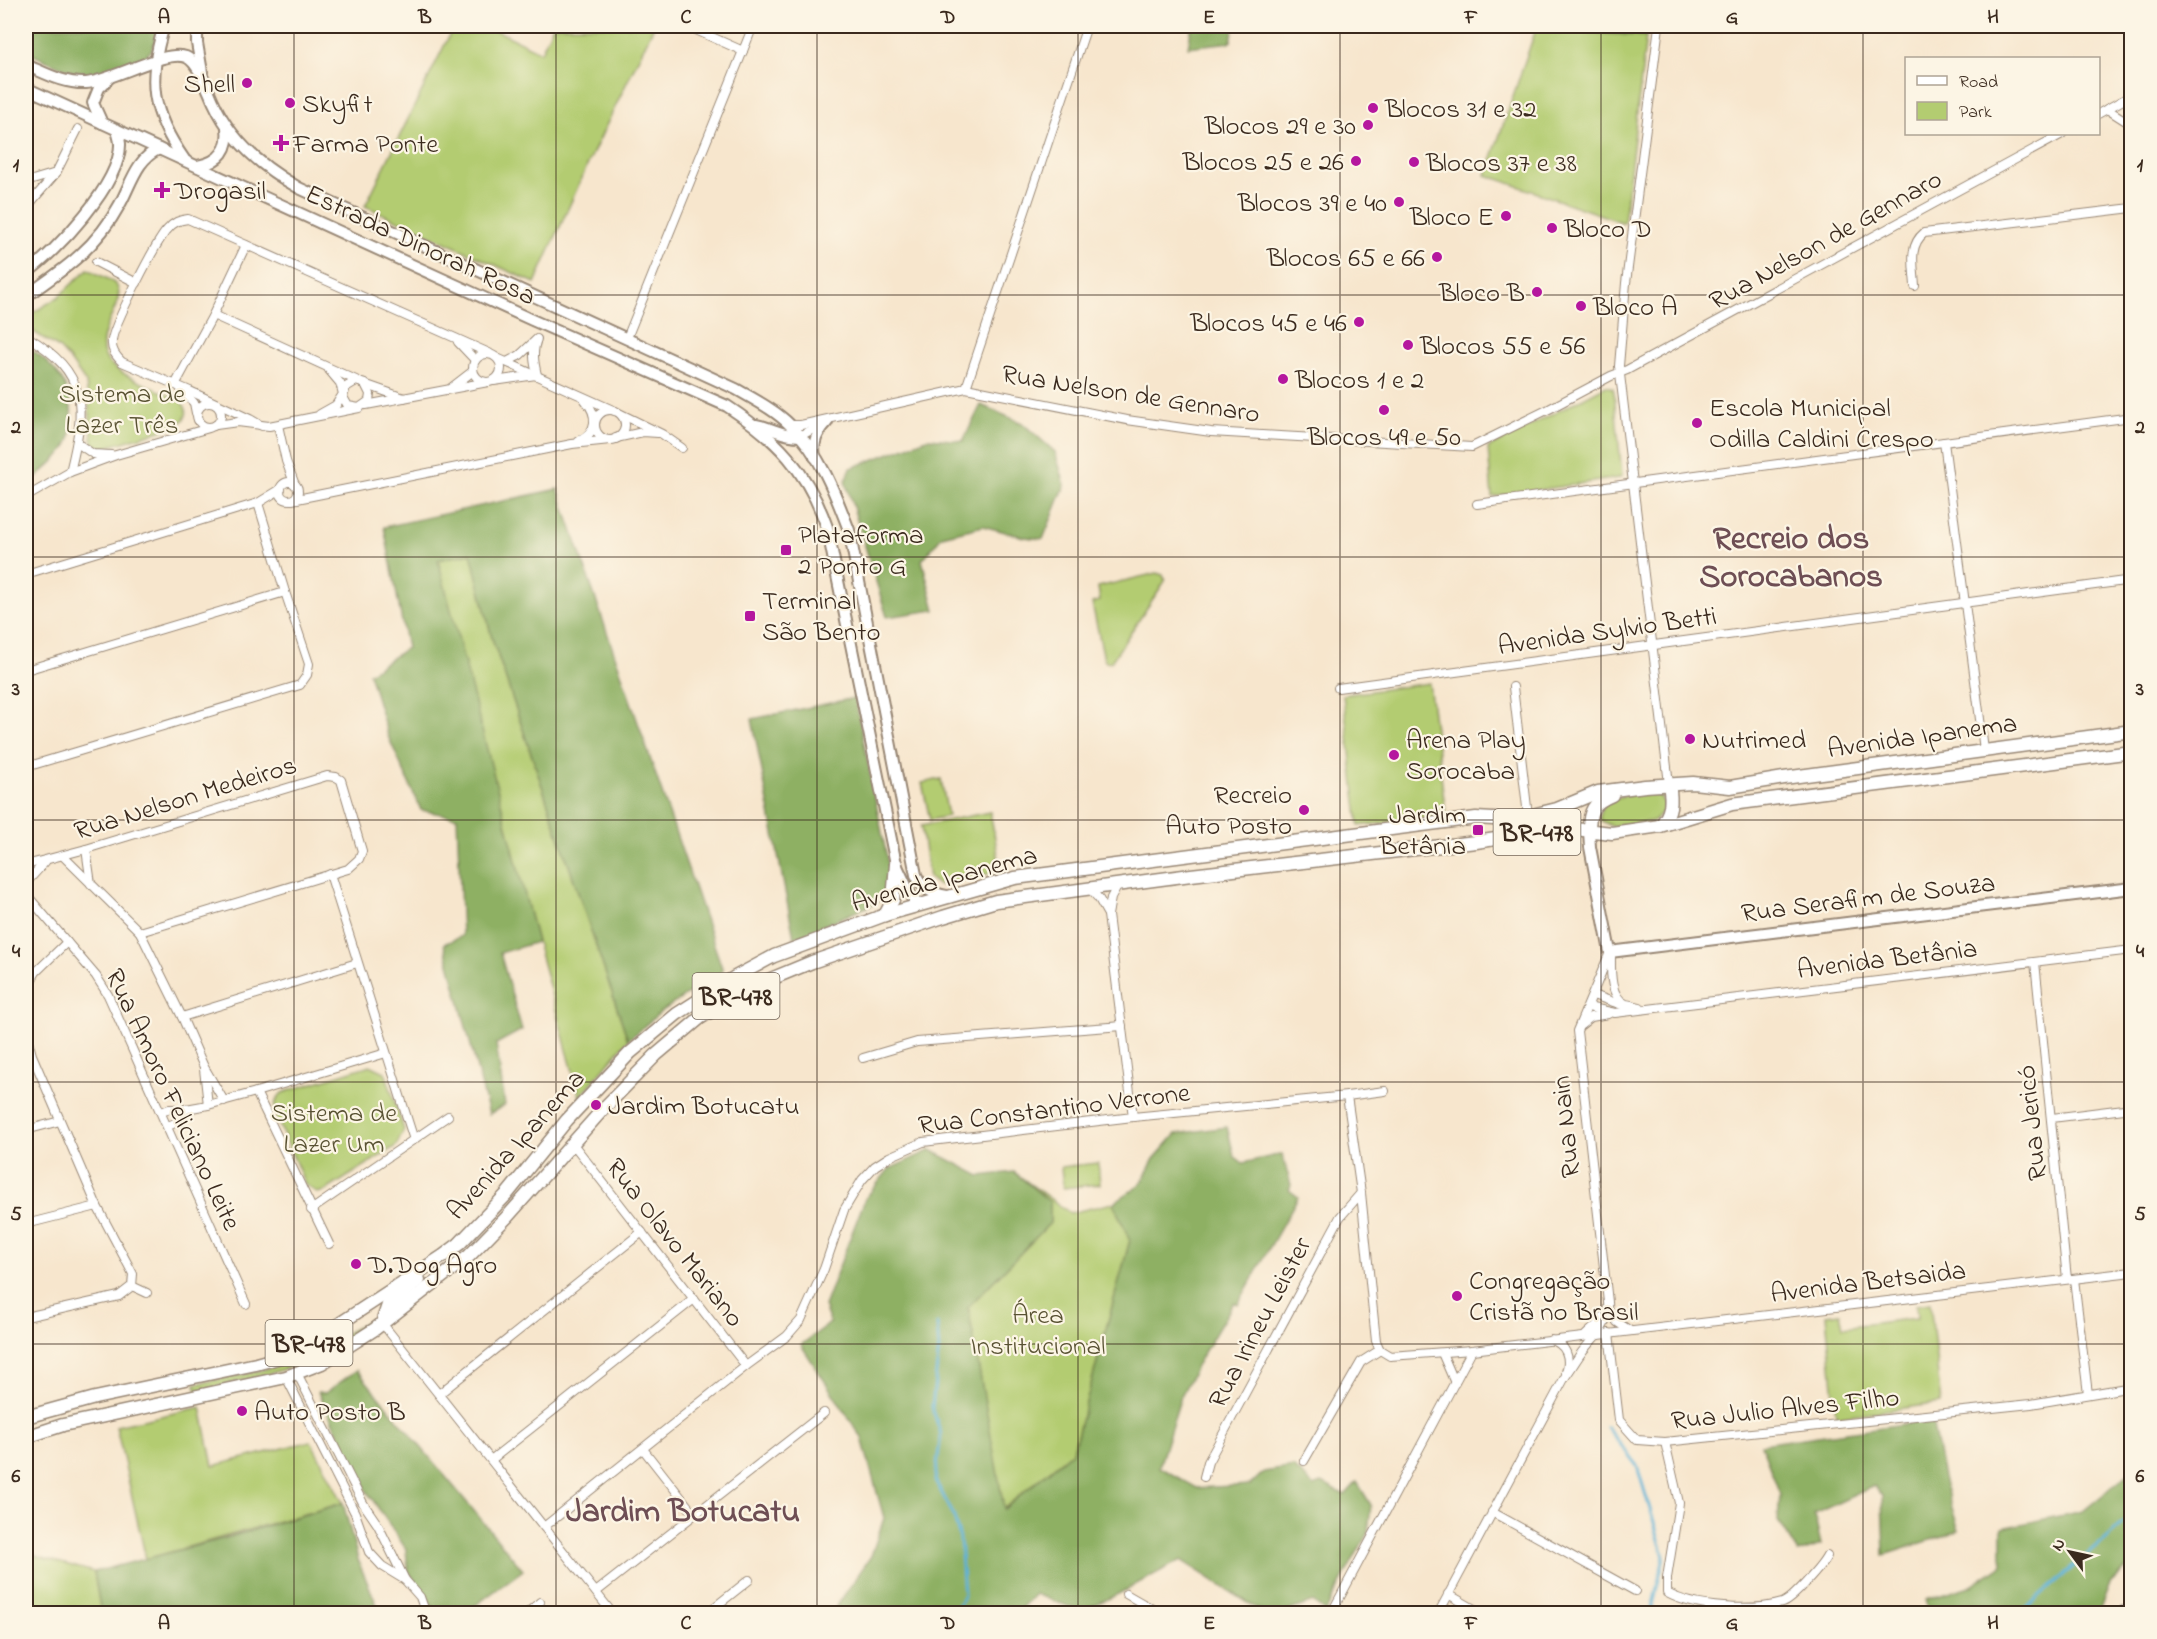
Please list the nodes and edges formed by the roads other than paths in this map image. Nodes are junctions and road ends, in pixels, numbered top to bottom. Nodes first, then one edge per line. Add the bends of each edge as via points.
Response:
1 (164, 26) edge
2 (197, 26) edge
3 (687, 26) edge
4 (753, 26) edge
5 (1087, 26) edge
6 (1659, 26) edge
7 (743, 51) junction
8 (155, 61) junction
9 (26, 64) edge
10 (110, 78) junction
11 (203, 78) junction
12 (26, 88) edge
13 (2132, 95) edge
14 (2107, 109) junction
15 (2100, 113) edge
16 (102, 123) junction
17 (2132, 125) edge
18 (227, 126) junction
19 (78, 129) dead end
20 (117, 130) junction
21 (2060, 135) edge
22 (159, 149) junction
23 (184, 159) junction
24 (198, 166) junction
25 (56, 173) junction
26 (26, 182) edge
27 (26, 187) edge
28 (28, 206) edge
29 (2132, 208) edge
30 (246, 245) junction
31 (96, 262) dead end
32 (26, 273) edge
33 (136, 284) junction
34 (1915, 286) dead end
35 (26, 296) edge
36 (213, 315) junction
37 (26, 336) edge
38 (453, 337) junction
39 (627, 338) junction
40 (489, 354) junction
41 (498, 358) junction
42 (475, 360) junction
43 (507, 362) junction
44 (323, 365) junction
45 (473, 371) junction
46 (1620, 372) junction
47 (537, 375) junction
48 (490, 382) junction
49 (362, 383) junction
50 (177, 386) junction
51 (966, 388) junction
52 (448, 391) junction
53 (343, 394) junction
54 (581, 397) junction
55 (405, 399) junction
56 (213, 403) junction
57 (363, 407) junction
58 (618, 412) junction
59 (196, 415) junction
60 (838, 417) junction
61 (2132, 417) edge
62 (312, 418) junction
63 (827, 422) junction
64 (278, 425) junction
65 (595, 425) junction
66 (756, 425) junction
67 (790, 425) junction
68 (262, 426) junction
69 (213, 427) junction
70 (662, 434) junction
71 (800, 436) junction
72 (174, 438) junction
73 (613, 439) junction
74 (1944, 442) junction
75 (77, 443) junction
76 (572, 444) junction
77 (682, 448) dead end
78 (116, 455) junction
79 (815, 457) junction
80 (286, 462) junction
81 (70, 472) junction
82 (1632, 483) junction
83 (296, 485) junction
84 (281, 488) junction
85 (323, 494) junction
86 (26, 497) edge
87 (291, 500) junction
88 (258, 503) junction
89 (1477, 504) dead end
90 (26, 574) edge
91 (2132, 580) edge
92 (285, 592) junction
93 (1964, 603) junction
94 (1651, 646) junction
95 (26, 670) edge
96 (1513, 687) dead end
97 (1338, 688) dead end
98 (2132, 731) edge
99 (1984, 750) junction
100 (2132, 752) edge
101 (26, 767) edge
102 (1669, 784) junction
103 (1645, 786) junction
104 (1527, 816) junction
105 (1660, 826) junction
106 (1588, 831) junction
107 (86, 849) junction
108 (63, 856) junction
109 (46, 861) junction
110 (896, 864) junction
111 (26, 865) edge
112 (330, 874) junction
113 (26, 883) edge
114 (91, 884) junction
115 (1118, 885) junction
116 (2132, 888) edge
117 (1090, 889) junction
118 (26, 894) edge
119 (947, 896) junction
120 (918, 905) junction
121 (885, 915) junction
122 (1108, 915) junction
123 (943, 917) junction
124 (140, 932) junction
125 (67, 942) junction
126 (2132, 950) edge
127 (1610, 952) junction
128 (2035, 962) junction
129 (357, 963) junction
130 (26, 989) edge
131 (1593, 995) junction
132 (1589, 1004) junction
133 (1648, 1008) junction
134 (1616, 1012) junction
135 (182, 1017) junction
136 (1122, 1026) junction
137 (1577, 1031) junction
138 (26, 1033) edge
139 (26, 1048) edge
140 (386, 1053) junction
141 (32, 1055) junction
142 (863, 1058) dead end
143 (204, 1067) junction
144 (1385, 1091) dead end
145 (256, 1092) junction
146 (1347, 1096) junction
147 (224, 1101) junction
148 (208, 1105) junction
149 (2132, 1108) edge
150 (186, 1109) junction
151 (162, 1112) junction
152 (448, 1116) dead end
153 (1133, 1117) junction
154 (2052, 1118) junction
155 (60, 1121) junction
156 (168, 1126) junction
157 (26, 1130) edge
158 (414, 1140) junction
159 (573, 1144) junction
160 (535, 1159) junction
161 (1361, 1192) junction
162 (97, 1206) junction
163 (311, 1210) junction
164 (26, 1224) edge
165 (642, 1232) junction
166 (329, 1244) dead end
167 (443, 1256) junction
168 (2132, 1272) edge
169 (2071, 1279) junction
170 (132, 1286) junction
171 (147, 1293) dead end
172 (694, 1299) junction
173 (246, 1304) dead end
174 (1608, 1306) junction
175 (26, 1317) edge
176 (382, 1323) junction
177 (1630, 1330) junction
178 (1609, 1333) junction
179 (1599, 1334) junction
180 (1583, 1336) junction
181 (1572, 1337) junction
182 (1549, 1340) junction
183 (1380, 1350) junction
184 (1472, 1350) junction
185 (1566, 1350) junction
186 (1443, 1353) junction
187 (746, 1366) junction
188 (291, 1375) junction
189 (1565, 1377) junction
190 (1455, 1383) junction
191 (2132, 1387) edge
192 (439, 1394) junction
193 (2088, 1394) junction
194 (824, 1413) dead end
195 (26, 1417) edge
196 (26, 1437) edge
197 (1665, 1442) junction
198 (643, 1449) junction
199 (491, 1460) junction
200 (1304, 1461) dead end
201 (1204, 1477) dead end
202 (1492, 1512) junction
203 (694, 1514) junction
204 (544, 1527) junction
205 (1827, 1556) dead end
206 (405, 1580) junction
207 (749, 1580) dead end
208 (1635, 1591) dead end
209 (596, 1592) junction
210 (1126, 1594) dead end
211 (1448, 1594) junction
212 (540, 1602) dead end
213 (1751, 1610) edge
214 (426, 1614) edge
215 (526, 1614) edge
216 (613, 1614) edge
217 (706, 1614) edge
218 (1161, 1614) edge
219 (1331, 1614) edge
220 (1438, 1614) edge
221 (1483, 1614) edge

1 - 8 main road
2 - 11 main road
3 - 7 street
4 - 7 street
5 - 51 street
6 - 46 street via 1626,283
7 - 39 street
8 - 10 main road
8 - 11 main road via 178,55 188,57
8 - 23 main road via 157,104 167,134
9 - 10 main road via 72,82
10 - 16 main road via 99,88 93,102
11 - 18 main road, Estrada Dinorah Rosa
12 - 16 main road, Estrada Dinorah Rosa
13 - 14 street
14 - 15 street
14 - 17 street
16 - 20 main road, Estrada Dinorah Rosa
18 - 24 main road via 228,138 221,156
18 - 39 main road, Estrada Dinorah Rosa via 258,161 299,188
19 - 25 street
20 - 22 main road, Estrada Dinorah Rosa
20 - 32 main road via 119,152 100,194 59,246
21 - 46 street, Rua Nelson de Gennaro
22 - 23 main road, Estrada Dinorah Rosa
22 - 35 main road via 140,164 120,205 92,244 72,264
23 - 24 main road, Estrada Dinorah Rosa
24 - 66 main road, Estrada Dinorah Rosa via 727,406
25 - 26 street
25 - 28 street
27 - 28 street
29 - 34 street via 1924,233 1916,239 1913,249
30 - 33 street via 188,219 177,220 166,230
30 - 36 street
30 - 38 street
31 - 33 street
33 - 50 street via 116,328 114,354 122,362
36 - 44 street
36 - 50 street
37 - 75 street via 69,371 80,408
38 - 40 street
38 - 42 street
39 - 67 main road, Estrada Dinorah Rosa via 736,388
40 - 41 street
40 - 42 street
41 - 43 street
41 - 48 street via 501,371
42 - 45 street
43 - 47 street
43 - 47 street via 537,339
44 - 49 street
44 - 53 street via 340,383
45 - 48 street via 479,380
45 - 52 street
46 - 51 street, Rua Nelson de Gennaro via 1472,447 1210,432
46 - 82 street
47 - 48 street
47 - 54 street
48 - 52 street
49 - 53 street via 349,384
49 - 55 street
49 - 57 street via 370,394
50 - 56 street
50 - 59 street via 194,403
51 - 60 street, Rua Nelson de Gennaro
52 - 55 street
53 - 57 street via 348,406
53 - 62 street via 330,410
54 - 58 street
54 - 65 street via 594,413
55 - 57 street
56 - 59 street via 202,404
56 - 68 street
56 - 69 street via 221,415
57 - 62 street
58 - 65 street via 599,414
58 - 70 street
58 - 73 street via 624,418 624,430
59 - 69 street via 199,423
59 - 72 street via 189,428
60 - 63 street, Rua Nelson de Gennaro
60 - 67 street, Rua Nelson de Gennaro
61 - 74 street
62 - 64 street
63 - 71 street, Rua Nelson de Gennaro
63 - 79 main road via 815,436
64 - 68 street
64 - 80 street
65 - 73 street via 599,435
65 - 76 street via 590,434
66 - 71 main road via 786,436
66 - 110 main road, Estrada Dinorah Rosa via 803,475 827,527
67 - 71 main road, Estrada Dinorah Rosa
68 - 69 street via 238,422
69 - 72 street
70 - 73 street via 644,432
70 - 77 street
71 - 79 main road, Estrada Dinorah Rosa
72 - 78 street
73 - 76 street
74 - 82 street
74 - 93 street
75 - 78 street via 93,454
75 - 81 street
76 - 85 street
78 - 81 street
79 - 119 main road, Estrada Dinorah Rosa via 834,489 849,530 916,875 929,892
80 - 83 street
80 - 84 street
81 - 86 street
82 - 89 street
82 - 94 street
83 - 84 street via 289,483
83 - 85 street
83 - 87 street via 297,495
84 - 87 street via 282,497
84 - 88 street
85 - 87 street
87 - 88 street
88 - 90 street
88 - 92 street
91 - 93 street, Avenida Sylvio Betti
92 - 95 street
92 - 101 street via 309,664 308,675 300,685
93 - 94 street, Avenida Sylvio Betti
93 - 99 street
94 - 97 street, Avenida Sylvio Betti
94 - 102 street
96 - 104 street
98 - 99 main road, Avenida Ipanema / BR-478
99 - 102 main road, Avenida Ipanema / BR-478 via 1730,787
100 - 105 main road, Avenida Ipanema / BR-478 via 1732,804
102 - 103 main road, Avenida Ipanema / BR-478
102 - 105 main road via 1671,806
103 - 104 main road, Avenida Ipanema / BR-478 via 1598,792
103 - 106 main road via 1600,800 1591,813
104 - 119 main road, Avenida Ipanema / BR-478 via 1476,818 1015,878
105 - 106 main road, Avenida Ipanema / BR-478 via 1612,833
106 - 115 main road, Avenida Ipanema / BR-478 via 1554,830
106 - 127 main road
107 - 108 street, Rua Nelson Medeiros
107 - 112 street, Rua Nelson Medeiros via 327,776 336,777 344,785 361,845 359,859 348,869
107 - 114 street
108 - 109 street, Rua Nelson Medeiros
108 - 114 street
109 - 111 street, Rua Nelson Medeiros
109 - 113 street, Rua Nelson Medeiros
110 - 120 main road, Estrada Dinorah Rosa
110 - 121 main road via 893,900
112 - 124 street
112 - 129 street
114 - 124 street
115 - 117 main road, Avenida Ipanema / BR-478
115 - 122 street
116 - 127 main road, Rua Serafim de Souza
117 - 122 street
117 - 123 main road, Avenida Ipanema / BR-478 via 996,901
118 - 125 street, Rua Amoro Feliciano Leite
119 - 120 main road, Avenida Ipanema / BR-478
120 - 121 main road, Avenida Ipanema / BR-478
120 - 123 main road
121 - 160 main road, Avenida Ipanema / BR-478 via 774,956 677,1014 630,1053
122 - 136 street
123 - 159 main road, Avenida Ipanema / BR-478 via 749,988 700,1018 656,1055
124 - 135 street
125 - 130 street via 36,972
125 - 151 street, Rua Amoro Feliciano Leite via 108,995
126 - 128 street, Avenida Betânia
127 - 131 street
127 - 133 street via 1614,990 1619,999
128 - 133 street, Avenida Betânia
128 - 154 street, Rua Jericó
129 - 135 street
129 - 140 street
131 - 132 street
131 - 133 street, Avenida Betânia via 1624,1007
132 - 134 street, Avenida Betânia
132 - 137 street
133 - 134 street, Avenida Betânia
134 - 137 street, Avenida Betânia via 1591,1017
135 - 143 street
136 - 142 street via 917,1042
136 - 153 street
137 - 174 street, Rua Nain
138 - 141 street
139 - 141 street
140 - 145 street
140 - 158 street
141 - 155 street
143 - 147 street
143 - 148 street
144 - 146 street, Rua Constantino Verrone
145 - 147 street
145 - 163 street
146 - 153 street, Rua Constantino Verrone
146 - 161 street
147 - 148 street
148 - 150 street
149 - 154 street
150 - 151 street
150 - 156 street
151 - 156 street, Rua Amoro Feliciano Leite
152 - 158 street
153 - 187 street, Rua Constantino Verrone via 923,1142 875,1166 844,1210 801,1320 787,1336
154 - 169 street, Rua Jericó
155 - 157 street
155 - 162 street
156 - 173 street, Rua Amoro Feliciano Leite
158 - 163 street
159 - 160 main road via 556,1144
159 - 165 street, Rua Olavo Mariano
159 - 176 main road, Avenida Ipanema / BR-478 via 469,1256
160 - 167 main road, Avenida Ipanema / BR-478 via 493,1209
161 - 183 street
161 - 201 street, Rua Irineu Leister via 1340,1217 1208,1462
162 - 164 street
162 - 170 street via 133,1274
163 - 166 street
165 - 172 street, Rua Olavo Mariano
165 - 192 street
167 - 176 main road via 436,1267 387,1305
167 - 195 main road, Avenida Ipanema / BR-478 via 281,1357
168 - 169 street, Avenida Betsaida
169 - 177 street, Avenida Betsaida
169 - 193 street, Rua Jericó
170 - 171 street
170 - 175 street via 120,1296
172 - 187 street, Rua Olavo Mariano
172 - 199 street
174 - 177 street via 1617,1322
174 - 179 street, Rua Nain via 1608,1317
174 - 180 street via 1600,1322
176 - 188 main road, Avenida Ipanema / BR-478 via 322,1363
176 - 192 street
177 - 178 street, Avenida Betsaida
178 - 179 street, Avenida Betsaida
178 - 197 street, Rua Julio Alves Filho via 1619,1420 1637,1440
179 - 180 street, Avenida Betsaida
179 - 189 street
180 - 181 street, Avenida Betsaida
181 - 182 street, Avenida Betsaida
181 - 185 street
182 - 184 street, Avenida Betsaida
182 - 185 street
183 - 186 street, Avenida Betsaida via 1390,1356
183 - 200 street via 1361,1362
184 - 186 street, Avenida Betsaida
184 - 190 street
185 - 189 street via 1569,1366
186 - 190 street
187 - 198 street, Rua Constantino Verrone
188 - 196 main road, Avenida Ipanema / BR-478 via 63,1425
188 - 206 street via 378,1525
188 - 206 street via 369,1552 382,1566
189 - 202 street
190 - 219 street
191 - 193 street, Rua Julio Alves Filho
192 - 199 street
193 - 197 street, Rua Julio Alves Filho via 2031,1404
194 - 203 street
197 - 213 street via 1679,1503 1667,1593 1681,1601
198 - 203 street
198 - 204 street, Rua Constantino Verrone
199 - 204 street
202 - 208 street
202 - 211 street
203 - 209 street
204 - 209 street
205 - 213 street via 1784,1603
206 - 214 street via 420,1597
207 - 217 street
209 - 216 street
210 - 218 street
211 - 220 street
211 - 221 street
212 - 215 street

